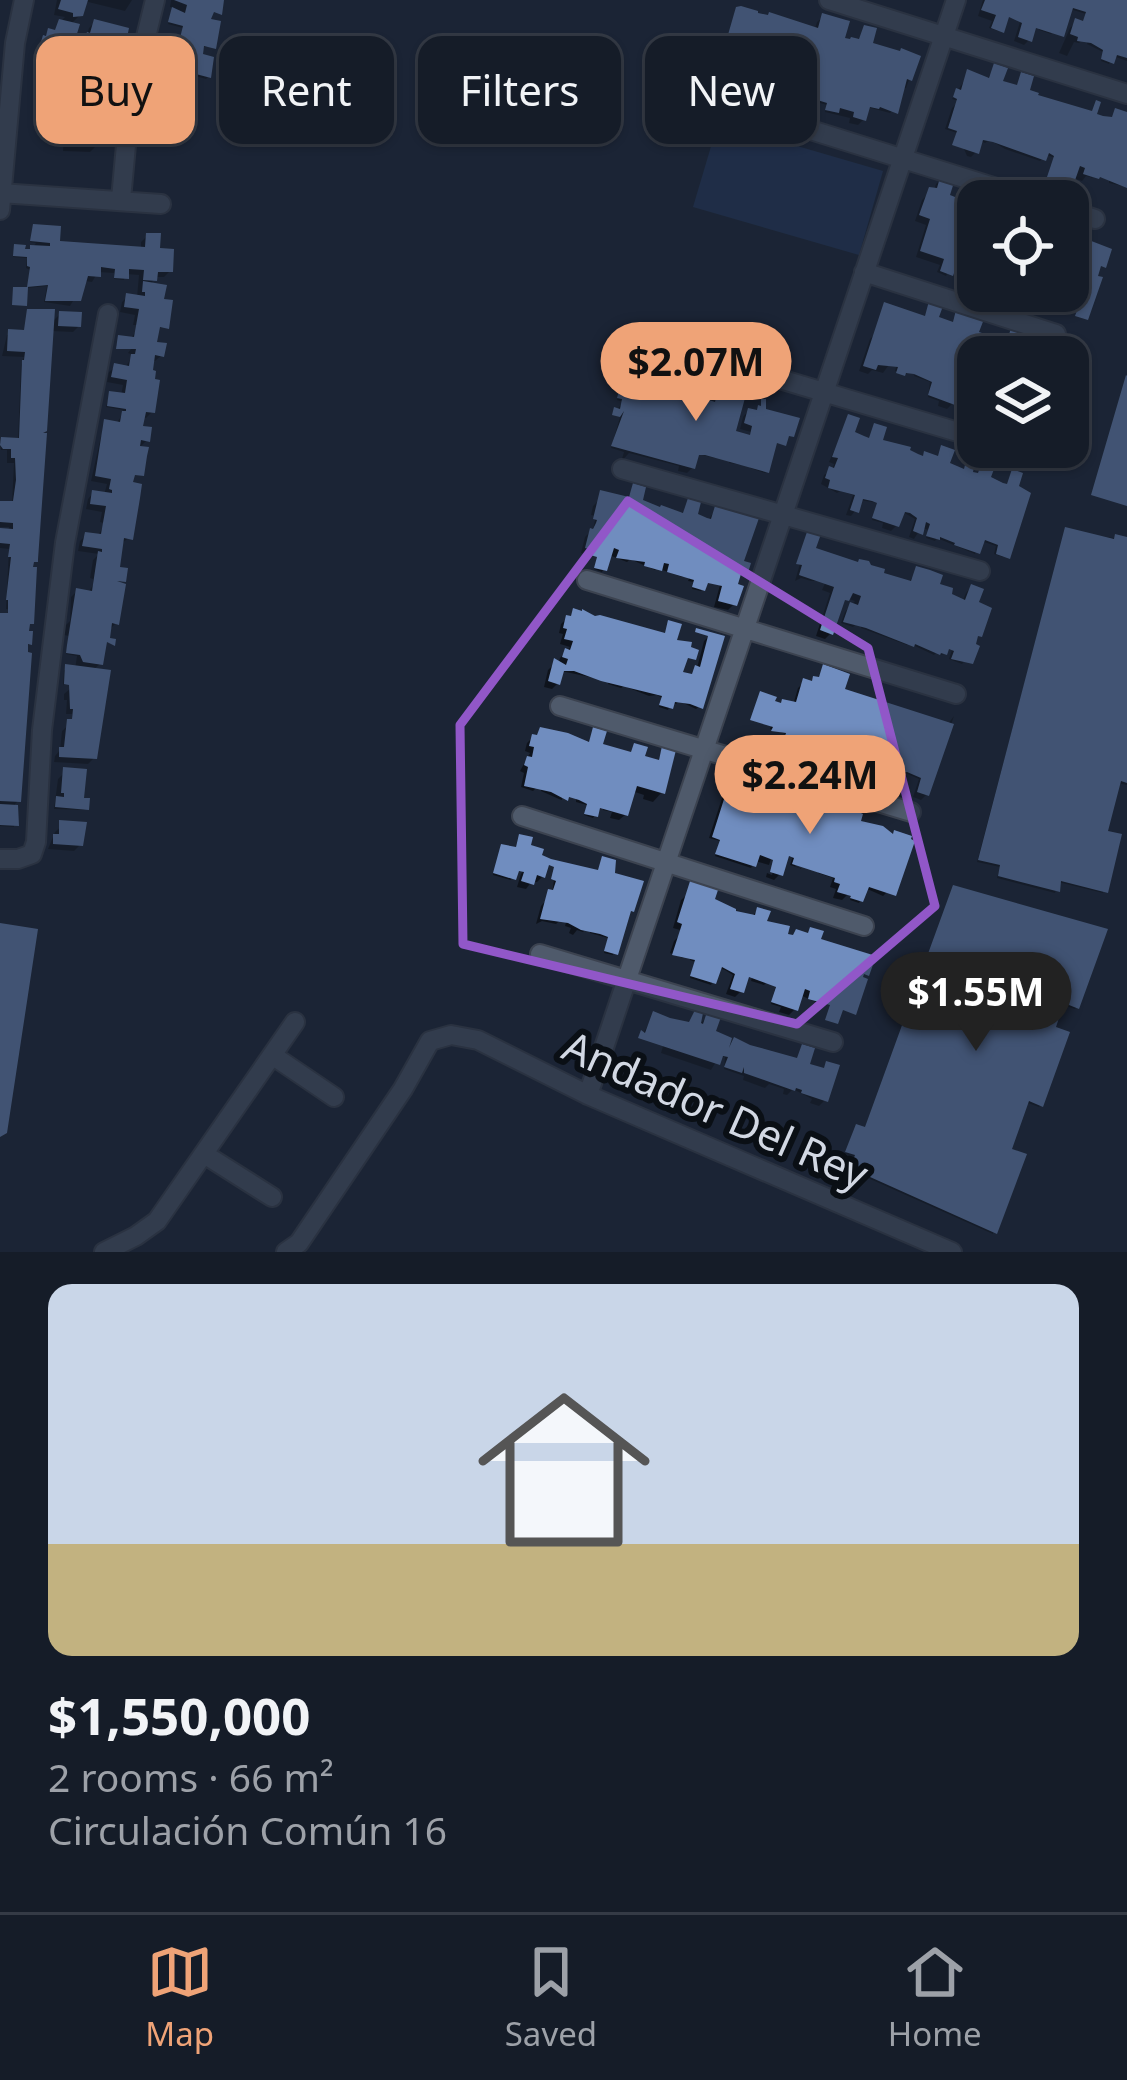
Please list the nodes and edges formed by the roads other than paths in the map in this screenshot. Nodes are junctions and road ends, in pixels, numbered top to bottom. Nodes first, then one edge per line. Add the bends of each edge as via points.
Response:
1 (24, 0) edge
2 (155, 0) edge
3 (829, 0) edge
4 (956, 0) edge
5 (944, 35) junction
6 (1127, 94) edge
7 (817, 132) edge
8 (903, 158) junction
9 (972, 180) edge
10 (1, 193) edge
11 (121, 199) junction
12 (161, 204) dead end
13 (0, 210) edge
14 (1089, 217) edge
15 (1095, 219) dead end
16 (865, 272) junction
17 (108, 314) dead end
18 (1056, 334) dead end
19 (658, 343) dead end
20 (824, 392) junction
21 (957, 432) edge
22 (622, 470) dead end
23 (783, 515) junction
24 (980, 571) dead end
25 (586, 580) dead end
26 (745, 629) junction
27 (956, 694) dead end
28 (560, 706) dead end
29 (704, 750) junction
30 (911, 812) dead end
31 (522, 816) dead end
32 (0, 859) edge
33 (667, 862) junction
34 (865, 926) dead end
35 (540, 954) dead end
36 (627, 978) junction
37 (295, 1022) dead end
38 (833, 1042) dead end
39 (272, 1055) junction
40 (588, 1095) junction
41 (334, 1097) dead end
42 (204, 1154) junction
43 (272, 1196) dead end
44 (104, 1252) edge
45 (286, 1252) edge
46 (952, 1252) edge

1 - 10 street
2 - 11 street via 130,102
3 - 5 street
4 - 5 street
5 - 6 street
5 - 8 street
7 - 8 street
8 - 9 street
8 - 16 street
10 - 11 street
10 - 13 street
11 - 12 street
14 - 15 street
16 - 18 street
16 - 20 street
17 - 32 street via 64,543 36,842 32,854
19 - 20 street
20 - 21 street
20 - 23 street
22 - 23 street
23 - 24 street
23 - 26 street
25 - 26 street
26 - 27 street
26 - 29 street
28 - 29 street
29 - 30 street
29 - 33 street
31 - 33 street
33 - 34 street
33 - 36 street
35 - 36 street
36 - 38 street
36 - 40 street
37 - 39 street
39 - 41 street
39 - 42 street
40 - 45 street, Andador Del Rey via 478,1040 430,1041
40 - 46 street, Andador Del Rey
42 - 43 street
42 - 44 street via 157,1221

